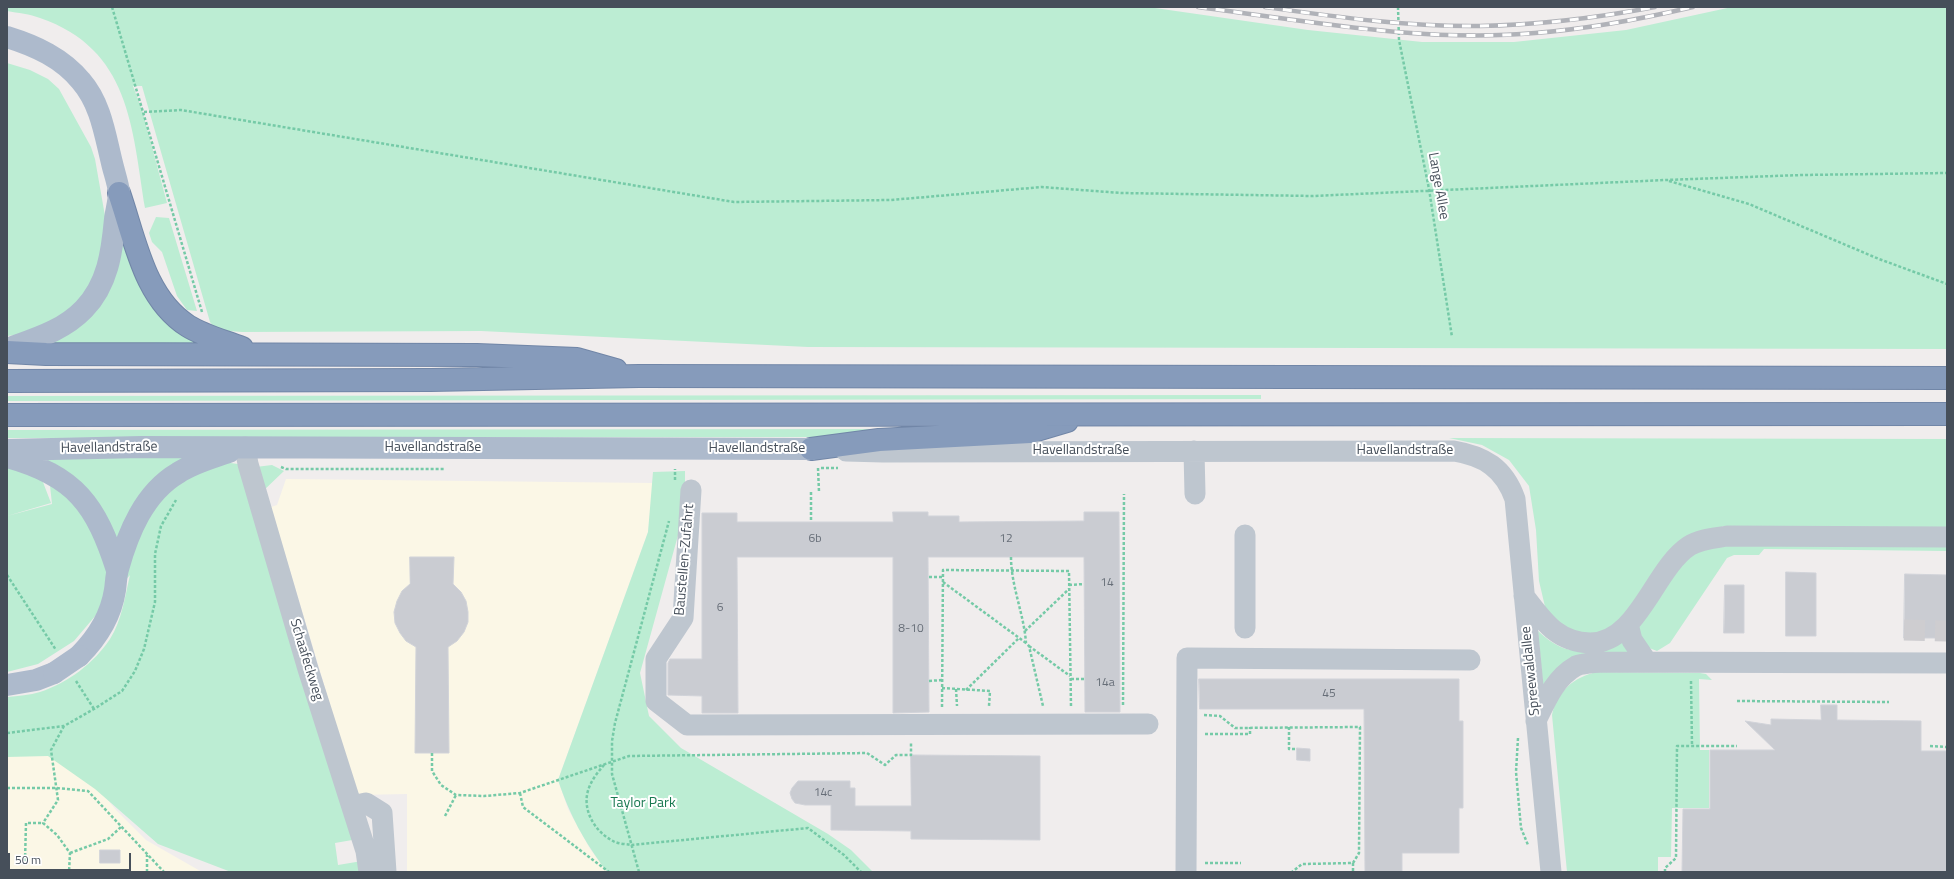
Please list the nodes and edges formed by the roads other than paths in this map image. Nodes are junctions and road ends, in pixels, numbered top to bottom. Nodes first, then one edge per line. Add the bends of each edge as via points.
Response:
1 (7, 37) edge
2 (119, 192) junction
3 (7, 351) edge
4 (258, 354) junction
5 (639, 376) junction
6 (1947, 378) edge
7 (7, 381) edge
8 (1089, 414) junction
9 (1947, 414) edge
10 (7, 415) edge
11 (245, 447) junction
12 (7, 450) edge
13 (1194, 451) junction
14 (7, 457) edge
15 (814, 459) junction
16 (1502, 473) joint
17 (691, 490) dead end
18 (1194, 494) dead end
19 (1245, 535) dead end
20 (1947, 537) edge
21 (117, 570) junction
22 (1524, 596) junction
23 (1628, 624) junction
24 (1245, 628) dead end
25 (1470, 660) dead end
26 (1647, 662) junction
27 (1947, 663) edge
28 (7, 685) edge
29 (1536, 721) junction
30 (1148, 724) dead end
31 (352, 806) junction
32 (1186, 868) edge
33 (369, 872) edge
34 (386, 872) edge
35 (1551, 872) edge

1 - 2 main road via 38,48 54,57 83,82 93,98 100,117
2 - 3 main road via 111,258 102,284 84,309 60,329
2 - 4 highway via 141,260 156,294 173,315 188,327
3 - 4 highway
4 - 5 highway via 477,355 577,359
5 - 6 highway
5 - 7 highway via 431,380
8 - 9 highway
8 - 10 highway
8 - 15 highway via 1030,432 879,440
11 - 12 main road, Havellandstraße
11 - 15 main road, Havellandstraße
11 - 21 main road via 196,463 159,488 140,512
11 - 31 street, Schaafeckweg via 308,669
13 - 15 street, Havellandstraße via 883,452
13 - 16 street, Havellandstraße via 1454,450 1472,454
13 - 18 street
14 - 21 main road via 29,463 57,476 79,495 99,522
16 - 22 street, Spreewaldallee via 1515,499
17 - 30 street, Baustellen-Zufahrt via 683,618 656,658 656,701 687,725
19 - 24 street
20 - 23 street via 1727,536 1708,539 1690,546 1672,562
21 - 28 main road via 115,592 100,632 66,665 36,680
22 - 23 street via 1546,624 1559,635 1578,642 1598,643 1615,635
22 - 29 street, Spreewaldallee
23 - 26 street via 1632,640
25 - 32 street via 1187,658
26 - 27 street
26 - 29 street via 1601,662 1577,666 1559,679
29 - 35 street, Spreewaldallee
31 - 33 street, Schaafeckweg via 366,851
31 - 34 street via 366,803 382,813

